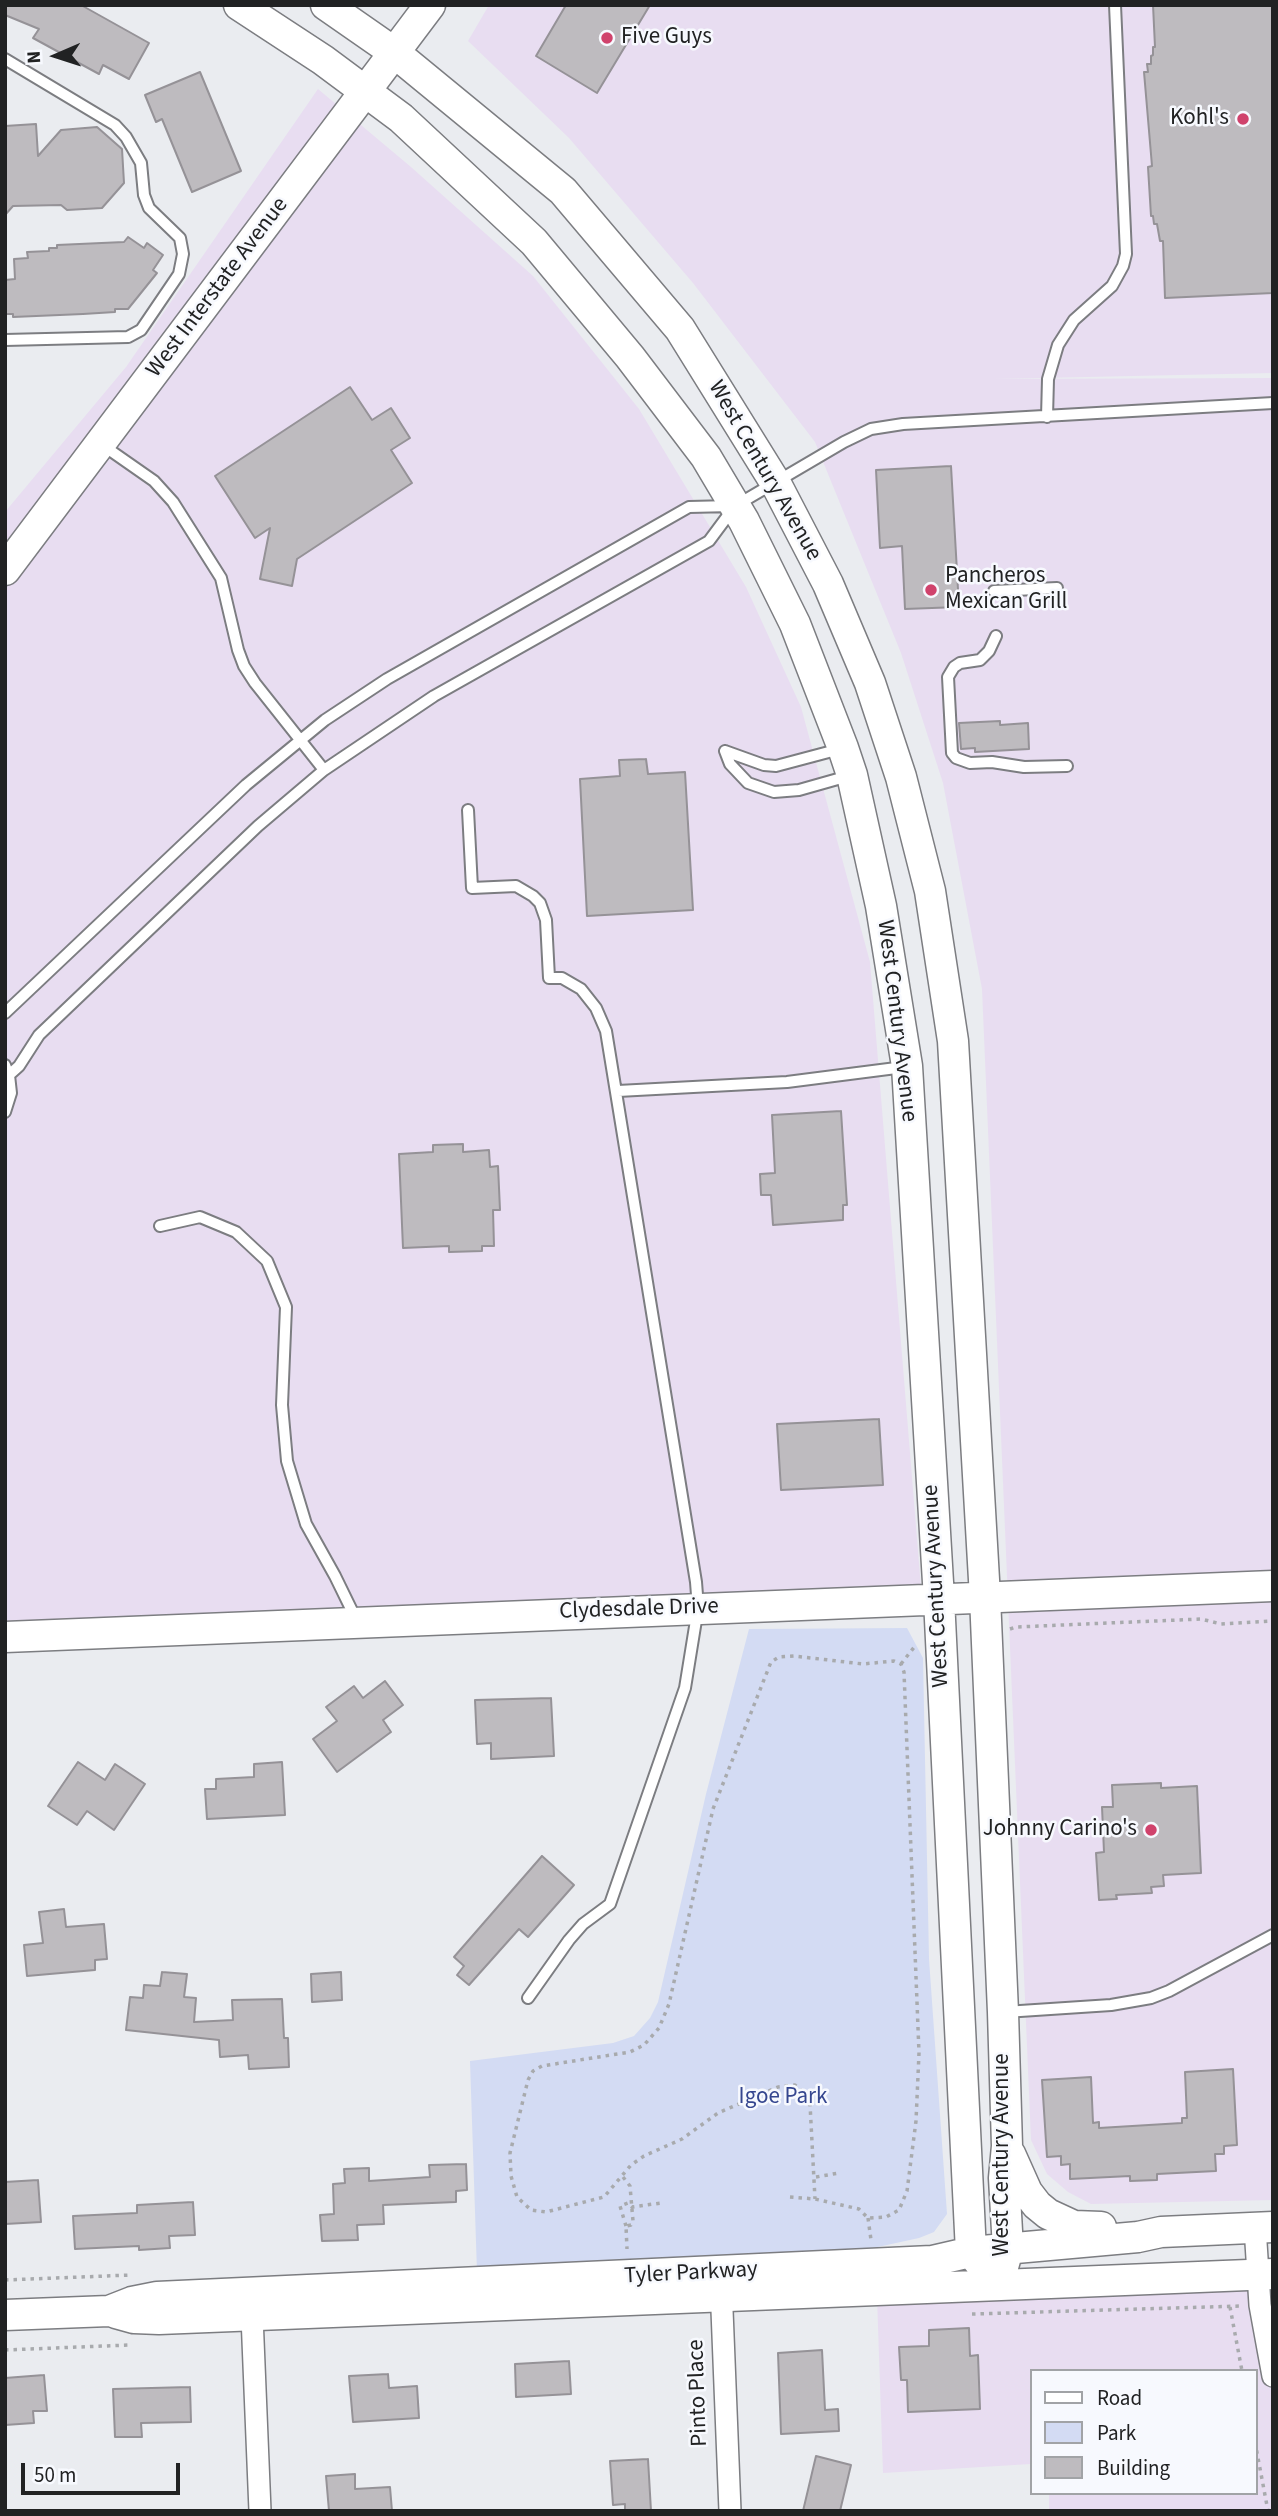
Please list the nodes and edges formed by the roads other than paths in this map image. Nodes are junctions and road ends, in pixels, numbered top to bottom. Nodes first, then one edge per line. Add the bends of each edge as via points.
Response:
1 (239, 5) edge
2 (326, 5) edge
3 (430, 5) edge
4 (1115, 5) edge
5 (395, 53) junction
6 (5, 58) edge
7 (366, 90) junction
8 (5, 340) edge
9 (1273, 403) edge
10 (1047, 417) junction
11 (101, 444) junction
12 (775, 482) junction
13 (735, 506) junction
14 (5, 570) edge
15 (1057, 588) dead end
16 (994, 591) dead end
17 (996, 636) dead end
18 (300, 740) junction
19 (847, 761) junction
20 (1067, 766) dead end
21 (324, 770) junction
22 (468, 810) dead end
23 (5, 1013) edge
24 (906, 1066) junction
25 (7, 1070) edge
26 (618, 1091) junction
27 (5, 1112) edge
28 (160, 1226) dead end
29 (1273, 1586) edge
30 (985, 1597) junction
31 (939, 1599) junction
32 (698, 1608) junction
33 (357, 1621) junction
34 (5, 1637) edge
35 (1273, 1935) edge
36 (527, 1998) dead end
37 (1003, 2012) junction
38 (1007, 2146) junction
39 (1264, 2227) edge
40 (1161, 2232) junction
41 (1008, 2249) junction
42 (971, 2252) junction
43 (1265, 2274) edge
44 (721, 2285) junction
45 (998, 2285) junction
46 (109, 2311) junction
47 (5, 2315) edge
48 (252, 2316) junction
49 (1273, 2376) edge
50 (260, 2511) edge
51 (730, 2511) edge

1 - 7 main road, West Century Avenue
2 - 5 main road, West Century Avenue
3 - 5 main road, West Interstate Avenue
4 - 10 lane via 1126,254 1112,286 1074,320 1058,345 1048,379
5 - 7 main road, West Interstate Avenue
5 - 12 main road, West Century Avenue via 563,191 680,329
6 - 8 lane via 115,125 126,137 141,163 149,208 180,238 183,254 179,274 141,330 128,337
7 - 11 main road, West Interstate Avenue
7 - 13 main road, West Century Avenue via 534,242 706,457
9 - 10 lane
10 - 12 lane via 871,429
11 - 14 main road, West Interstate Avenue
11 - 18 lane via 153,481 179,511 221,578 244,666
12 - 13 lane
12 - 30 main road, West Century Avenue via 828,584 870,683 901,777 934,913 953,1041
13 - 18 lane via 689,507 387,679
13 - 19 main road, West Century Avenue via 795,624
13 - 21 lane via 709,541 434,696
15 - 16 lane
17 - 20 lane via 980,660 960,663 948,677 952,753 970,763
18 - 21 lane
18 - 23 lane via 246,785
19 - 19 lane via 776,766 724,751 748,783 774,792 799,790
19 - 24 main road, West Century Avenue via 881,906
21 - 25 lane via 258,826 39,1035 19,1066
22 - 26 lane via 472,888 516,886 540,903 546,920 548,978 573,982 596,1008 609,1042
24 - 26 lane via 787,1082
24 - 31 main road, West Century Avenue
25 - 27 lane via 11,1093
26 - 32 lane
28 - 33 lane via 200,1217 236,1232 267,1261 286,1307 282,1405 287,1461 306,1524
29 - 30 main road, Clydesdale Drive
30 - 31 main road, Clydesdale Drive
30 - 37 main road, West Century Avenue
31 - 32 main road, Clydesdale Drive
31 - 42 main road, West Century Avenue
32 - 33 main road, Clydesdale Drive
32 - 36 lane via 685,1688 610,1904 583,1924
33 - 34 main road, Clydesdale Drive
35 - 37 lane via 1151,1998
37 - 38 main road, West Century Avenue
38 - 40 main road via 1027,2192 1054,2218 1074,2226
38 - 41 main road, West Century Avenue
39 - 40 main road, Tyler Parkway
39 - 43 street
40 - 41 main road, Tyler Parkway
41 - 42 main road, Tyler Parkway
41 - 45 main road, West Century Avenue
42 - 44 main road, Tyler Parkway via 932,2261
42 - 45 main road, West Century Avenue
43 - 45 main road, Tyler Parkway
43 - 49 street via 1262,2320
44 - 45 main road, Tyler Parkway
44 - 46 main road, Tyler Parkway via 157,2297
44 - 48 main road, Tyler Parkway
44 - 51 street, Pinto Place
46 - 47 main road, Tyler Parkway
46 - 48 main road, Tyler Parkway via 147,2319
48 - 50 street

